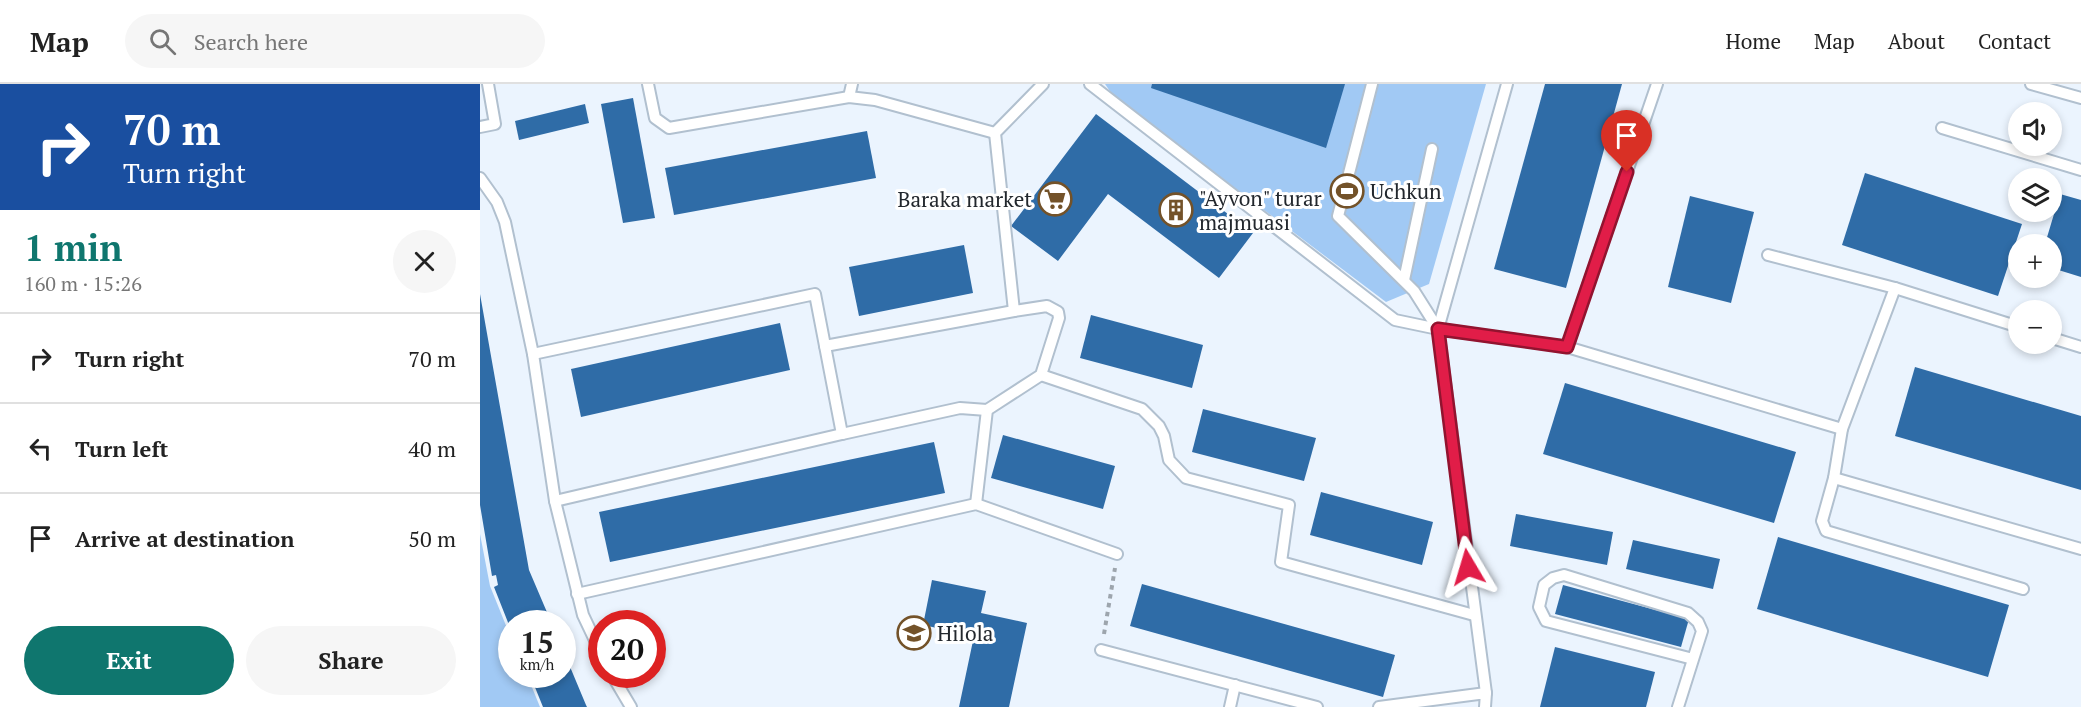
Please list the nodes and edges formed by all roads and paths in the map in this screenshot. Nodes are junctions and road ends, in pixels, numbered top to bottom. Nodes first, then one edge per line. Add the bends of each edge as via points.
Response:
1 (488, 84) edge
2 (648, 84) edge
3 (852, 84) edge
4 (1043, 84) edge
5 (1090, 84) edge
6 (1372, 84) edge
7 (1508, 84) edge
8 (1657, 84) edge
9 (2031, 84) edge
10 (849, 97) junction
11 (2081, 98) edge
12 (480, 127) edge
13 (1942, 128) dead end
14 (995, 133) junction
15 (1432, 149) dead end
16 (2081, 170) edge
17 (480, 178) edge
18 (1768, 255) dead end
19 (1404, 280) junction
20 (1895, 288) junction
21 (1014, 311) junction
22 (2008, 324) edge
23 (1438, 329) junction
24 (2062, 341) edge
25 (825, 346) junction
26 (1567, 347) junction
27 (2081, 347) edge
28 (533, 354) junction
29 (1041, 375) junction
30 (987, 410) junction
31 (1842, 429) junction
32 (842, 434) junction
33 (1834, 478) junction
34 (555, 501) junction
35 (976, 504) junction
36 (2081, 549) edge
37 (1117, 554) joint
38 (2023, 589) dead end
39 (577, 594) junction
40 (1474, 615) junction
41 (588, 626) edge
42 (1101, 650) joint
43 (1693, 659) junction
44 (1235, 685) junction
45 (620, 688) edge
46 (1486, 693) junction
47 (631, 707) edge
48 (1230, 707) edge
49 (1317, 707) edge
50 (1378, 707) edge
51 (1485, 707) edge
52 (1678, 707) edge

1 - 12 lane via 495,124
2 - 10 lane via 655,118 669,128
3 - 10 lane
4 - 14 lane
5 - 23 lane via 1395,320
6 - 19 lane via 1338,216
7 - 23 lane
8 - 26 lane
9 - 11 lane
10 - 14 lane via 875,100
13 - 16 lane
14 - 21 lane
15 - 19 lane
17 - 28 lane via 505,222
18 - 20 lane
19 - 23 lane
20 - 22 lane
20 - 31 lane
21 - 25 lane
21 - 29 lane via 1047,306 1058,312 1058,325
23 - 26 lane
23 - 40 lane
24 - 27 lane
25 - 28 lane via 815,294
25 - 32 lane
26 - 31 lane
28 - 34 lane
29 - 30 lane
29 - 40 lane via 1142,409 1153,417 1164,436 1168,460 1186,478 1289,505 1281,562
30 - 32 lane via 960,408
30 - 35 lane
31 - 33 lane
32 - 34 lane
33 - 36 lane
33 - 38 lane via 1822,521 1826,531
34 - 39 lane
35 - 37 lane
35 - 39 lane
37 - 42 path
39 - 41 lane
40 - 46 lane
42 - 44 lane
43 - 43 lane via 1702,631 1688,613 1564,575 1544,585 1539,607 1546,621
43 - 52 lane
44 - 48 lane
44 - 49 lane
45 - 47 lane
46 - 50 lane
46 - 51 lane

